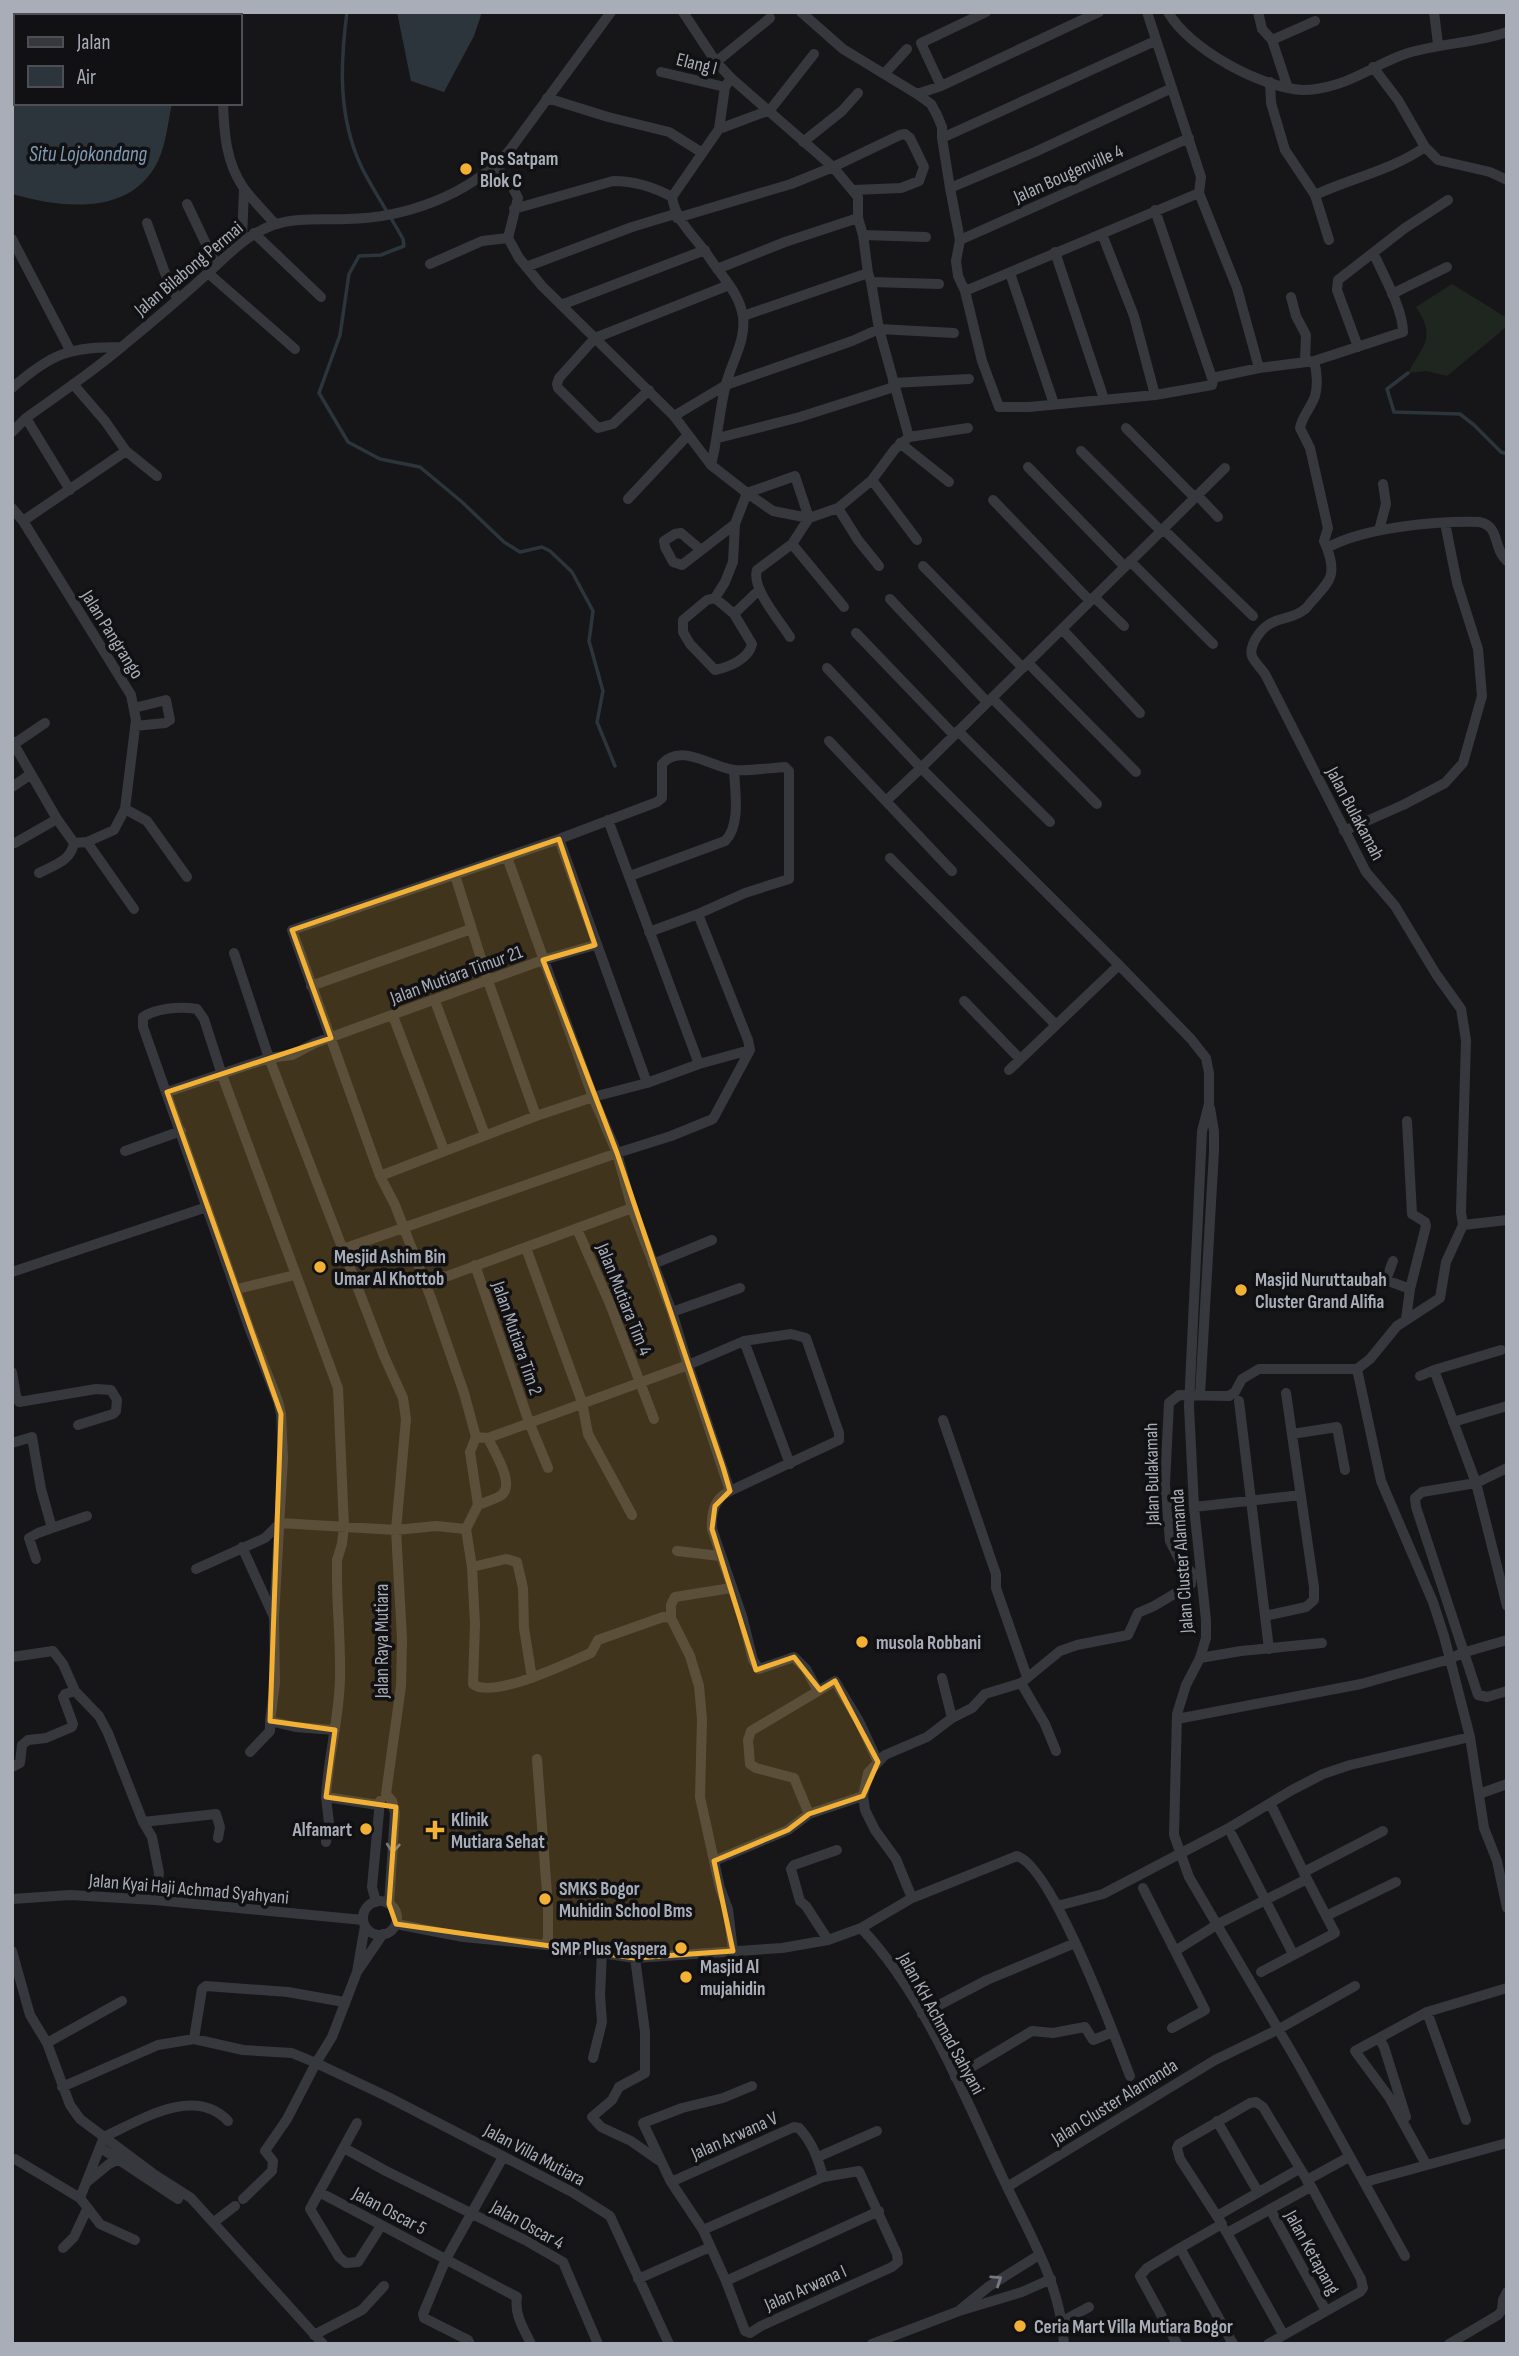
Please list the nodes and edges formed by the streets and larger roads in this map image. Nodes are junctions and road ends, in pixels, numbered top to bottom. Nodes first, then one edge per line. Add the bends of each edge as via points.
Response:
1 (611, 12) edge
2 (802, 12) edge
3 (986, 12) edge
4 (1099, 12) edge
5 (1147, 12) edge
6 (1168, 12) edge
7 (1258, 12) edge
8 (1434, 12) edge
9 (688, 14) edge
10 (814, 16) edge
11 (770, 18) dead end
12 (1315, 21) dead end
13 (1507, 32) edge
14 (1272, 40) junction
15 (1155, 41) junction
16 (1438, 44) junction
17 (907, 48) dead end
18 (814, 54) dead end
19 (716, 62) junction
20 (1373, 67) junction
21 (661, 72) dead end
22 (884, 74) junction
23 (1270, 82) junction
24 (728, 83) junction
25 (941, 86) junction
26 (1172, 88) junction
27 (1288, 88) junction
28 (858, 93) dead end
29 (917, 94) junction
30 (547, 97) junction
31 (223, 105) edge
32 (769, 110) junction
33 (719, 129) junction
34 (942, 138) junction
35 (1189, 138) junction
36 (803, 142) junction
37 (1425, 147) junction
38 (701, 152) junction
39 (495, 166) junction
40 (833, 167) junction
41 (1504, 175) edge
42 (950, 188) junction
43 (244, 189) junction
44 (854, 190) junction
45 (1199, 193) junction
46 (1315, 195) junction
47 (672, 197) junction
48 (1448, 200) dead end
49 (187, 204) dead end
50 (514, 209) junction
51 (1155, 211) junction
52 (676, 216) junction
53 (858, 218) junction
54 (147, 223) dead end
55 (275, 224) junction
56 (254, 233) junction
57 (1102, 234) junction
58 (863, 235) junction
59 (926, 237) dead end
60 (508, 238) junction
61 (12, 239) edge
62 (242, 240) junction
63 (960, 240) junction
64 (1329, 240) dead end
65 (705, 250) junction
66 (1055, 252) junction
67 (1374, 254) junction
68 (430, 264) dead end
69 (526, 267) junction
70 (1447, 267) dead end
71 (212, 269) junction
72 (717, 269) junction
73 (1010, 273) junction
74 (870, 278) junction
75 (939, 284) dead end
76 (729, 285) junction
77 (965, 291) junction
78 (1392, 294) junction
79 (321, 297) dead end
80 (177, 298) junction
81 (1290, 298) dead end
82 (561, 305) junction
83 (743, 316) junction
84 (879, 329) junction
85 (954, 333) dead end
86 (596, 338) junction
87 (122, 347) junction
88 (1357, 347) junction
89 (295, 349) dead end
90 (70, 350) junction
91 (1310, 361) junction
92 (1259, 368) junction
93 (1212, 378) junction
94 (969, 379) dead end
95 (74, 384) junction
96 (726, 384) junction
97 (894, 385) junction
98 (12, 388) edge
99 (649, 390) junction
100 (1156, 395) junction
101 (1104, 399) junction
102 (1054, 404) junction
103 (674, 416) junction
104 (26, 418) junction
105 (968, 428) dead end
106 (1126, 428) dead end
107 (12, 432) edge
108 (688, 435) junction
109 (718, 438) junction
110 (905, 440) junction
111 (126, 451) junction
112 (1081, 452) dead end
113 (711, 465) junction
114 (1028, 467) dead end
115 (1224, 468) dead end
116 (157, 476) dead end
117 (872, 480) junction
118 (949, 482) dead end
119 (1383, 484) dead end
120 (70, 490) junction
121 (747, 493) junction
122 (1196, 497) junction
123 (628, 499) dead end
124 (993, 500) dead end
125 (838, 508) junction
126 (12, 509) edge
127 (1218, 517) dead end
128 (809, 518) junction
129 (23, 521) junction
130 (1445, 523) junction
131 (735, 524) junction
132 (1162, 530) junction
133 (1379, 530) junction
134 (917, 540) dead end
135 (792, 544) junction
136 (1327, 548) junction
137 (701, 550) dead end
138 (1507, 562) edge
139 (1127, 564) junction
140 (879, 566) dead end
141 (923, 566) dead end
142 (759, 590) junction
143 (715, 598) junction
144 (1092, 598) junction
145 (890, 599) dead end
146 (844, 607) dead end
147 (734, 614) junction
148 (1253, 616) dead end
149 (1124, 626) dead end
150 (1062, 629) junction
151 (856, 633) dead end
152 (790, 637) dead end
153 (1213, 644) dead end
154 (1026, 665) junction
155 (827, 668) dead end
156 (990, 700) junction
157 (134, 708) junction
158 (1140, 713) dead end
159 (46, 723) dead end
160 (135, 726) junction
161 (956, 733) junction
162 (829, 741) dead end
163 (13, 743) edge
164 (920, 768) junction
165 (734, 770) junction
166 (1136, 772) dead end
167 (32, 774) junction
168 (12, 787) edge
169 (886, 801) junction
170 (1097, 804) dead end
171 (125, 808) junction
172 (57, 819) junction
173 (608, 820) junction
174 (1049, 822) dead end
175 (1344, 831) junction
176 (71, 839) junction
177 (559, 839) junction
178 (87, 842) junction
179 (15, 843) dead end
180 (507, 857) junction
181 (890, 858) dead end
182 (952, 871) dead end
183 (39, 873) dead end
184 (455, 874) junction
185 (630, 876) junction
186 (187, 877) dead end
187 (134, 909) dead end
188 (698, 914) junction
189 (471, 929) junction
190 (649, 932) junction
191 (595, 945) junction
192 (234, 953) dead end
193 (543, 960) junction
194 (1119, 965) junction
195 (488, 981) junction
196 (311, 986) junction
197 (435, 1001) junction
198 (964, 1002) dead end
199 (393, 1016) junction
200 (1056, 1025) junction
201 (331, 1038) junction
202 (750, 1049) junction
203 (269, 1058) junction
204 (1020, 1059) junction
205 (699, 1064) junction
206 (1009, 1070) dead end
207 (222, 1075) junction
208 (647, 1083) junction
209 (167, 1093) junction
210 (593, 1097) junction
211 (536, 1116) junction
212 (1407, 1121) dead end
213 (181, 1131) junction
214 (485, 1135) junction
215 (444, 1150) junction
216 (125, 1151) dead end
217 (617, 1153) junction
218 (380, 1176) junction
219 (207, 1207) junction
220 (632, 1208) junction
221 (1507, 1220) edge
222 (1463, 1225) junction
223 (403, 1228) junction
224 (577, 1229) junction
225 (712, 1240) dead end
226 (526, 1248) junction
227 (343, 1249) junction
228 (1393, 1261) dead end
229 (653, 1264) junction
230 (475, 1265) junction
231 (12, 1272) edge
232 (295, 1275) junction
233 (424, 1279) junction
234 (740, 1288) dead end
235 (237, 1289) junction
236 (1410, 1289) junction
237 (672, 1312) junction
238 (1406, 1319) junction
239 (744, 1341) junction
240 (1501, 1350) dead end
241 (688, 1365) junction
242 (1357, 1369) junction
243 (1434, 1370) junction
244 (12, 1372) edge
245 (1420, 1376) dead end
246 (639, 1382) junction
247 (1286, 1393) dead end
248 (1195, 1394) junction
249 (1239, 1401) dead end
250 (582, 1402) junction
251 (1507, 1406) edge
252 (654, 1419) dead end
253 (943, 1420) dead end
254 (529, 1422) junction
255 (1453, 1422) junction
256 (78, 1425) dead end
257 (1292, 1434) junction
258 (476, 1437) junction
259 (488, 1438) junction
260 (12, 1443) edge
261 (790, 1464) junction
262 (548, 1468) dead end
263 (1507, 1468) edge
264 (1345, 1470) dead end
265 (1476, 1483) junction
266 (730, 1491) junction
267 (1301, 1495) junction
268 (1251, 1502) junction
269 (478, 1504) junction
270 (1194, 1507) junction
271 (632, 1515) dead end
272 (87, 1516) dead end
273 (280, 1523) junction
274 (344, 1527) junction
275 (52, 1528) junction
276 (466, 1529) junction
277 (396, 1530) junction
278 (242, 1547) junction
279 (677, 1551) dead end
280 (720, 1556) junction
281 (36, 1559) dead end
282 (472, 1567) junction
283 (195, 1569) dead end
284 (731, 1588) junction
285 (1507, 1606) edge
286 (1265, 1616) junction
287 (274, 1618) junction
288 (671, 1618) junction
289 (1507, 1640) edge
290 (1322, 1643) dead end
291 (1269, 1649) junction
292 (1462, 1653) junction
293 (12, 1657) edge
294 (1200, 1658) junction
295 (1450, 1659) junction
296 (532, 1678) junction
297 (942, 1678) dead end
298 (1024, 1680) junction
299 (75, 1691) junction
300 (818, 1691) junction
301 (1507, 1691) edge
302 (952, 1718) junction
303 (1177, 1719) junction
304 (270, 1721) junction
305 (335, 1730) junction
306 (1470, 1737) junction
307 (1056, 1751) dead end
308 (250, 1752) dead end
309 (537, 1759) dead end
310 (878, 1762) junction
311 (12, 1767) edge
312 (1507, 1784) edge
313 (386, 1794) junction
314 (1479, 1794) junction
315 (326, 1797) junction
316 (863, 1797) junction
317 (379, 1805) junction
318 (1273, 1809) dead end
319 (809, 1814) junction
320 (143, 1822) junction
321 (1383, 1831) dead end
322 (1232, 1835) dead end
323 (218, 1838) dead end
324 (326, 1842) dead end
325 (837, 1850) dead end
326 (1180, 1853) junction
327 (714, 1861) junction
328 (1305, 1876) junction
329 (1396, 1882) dead end
330 (1143, 1888) dead end
331 (912, 1898) junction
332 (12, 1899) edge
333 (155, 1900) junction
334 (1265, 1901) junction
335 (376, 1902) junction
336 (1506, 1903) edge
337 (389, 1904) junction
338 (1057, 1904) junction
339 (1326, 1916) junction
340 (364, 1923) junction
341 (396, 1924) junction
342 (1218, 1924) junction
343 (861, 1928) junction
344 (383, 1934) junction
345 (828, 1940) junction
346 (1075, 1943) junction
347 (546, 1945) junction
348 (12, 1951) edge
349 (733, 1951) junction
350 (1175, 1951) junction
351 (602, 1952) junction
352 (1293, 1954) junction
353 (635, 1958) junction
354 (357, 1972) junction
355 (1261, 1972) dead end
356 (1355, 1986) dead end
357 (1507, 1988) edge
358 (122, 2001) dead end
359 (344, 2002) junction
360 (1427, 2012) junction
361 (922, 2014) junction
362 (1172, 2028) dead end
363 (1279, 2029) junction
364 (1113, 2032) junction
365 (1379, 2038) junction
366 (194, 2039) junction
367 (47, 2043) junction
368 (593, 2058) dead end
369 (316, 2063) junction
370 (1130, 2076) dead end
371 (955, 2077) junction
372 (752, 2086) dead end
373 (62, 2087) junction
374 (1466, 2120) dead end
375 (228, 2121) dead end
376 (1217, 2121) junction
377 (357, 2123) dead end
378 (877, 2131) dead end
379 (1413, 2140) junction
380 (103, 2142) junction
381 (1507, 2143) edge
382 (344, 2148) junction
383 (503, 2157) junction
384 (818, 2157) junction
385 (1349, 2157) junction
386 (15, 2159) dead end
387 (118, 2159) junction
388 (659, 2161) junction
389 (1426, 2164) junction
390 (1299, 2169) junction
391 (822, 2177) junction
392 (670, 2182) junction
393 (1366, 2182) junction
394 (86, 2183) junction
395 (1309, 2183) junction
396 (1007, 2187) junction
397 (319, 2192) junction
398 (1258, 2192) junction
399 (80, 2198) junction
400 (178, 2199) dead end
401 (87, 2209) junction
402 (1270, 2209) junction
403 (879, 2211) junction
404 (473, 2214) junction
405 (214, 2222) junction
406 (100, 2224) junction
407 (1222, 2225) junction
408 (381, 2227) junction
409 (703, 2230) junction
410 (74, 2236) junction
411 (135, 2240) dead end
412 (710, 2247) junction
413 (63, 2248) dead end
414 (1180, 2248) junction
415 (1040, 2255) junction
416 (1405, 2256) dead end
417 (446, 2259) junction
418 (638, 2279) junction
419 (1051, 2279) junction
420 (726, 2281) junction
421 (384, 2286) dead end
422 (1507, 2292) edge
423 (1089, 2307) dead end
424 (959, 2311) junction
425 (1326, 2311) junction
426 (1505, 2313) edge
427 (1063, 2321) junction
428 (1283, 2334) junction
429 (314, 2335) junction
430 (323, 2344) edge
431 (470, 2344) edge
432 (531, 2344) edge
433 (598, 2344) edge
434 (668, 2344) edge
435 (872, 2344) edge
436 (1064, 2344) edge
437 (1177, 2344) edge
438 (1233, 2344) edge
439 (1268, 2344) edge
440 (1449, 2344) edge

1 - 30 street, Jalan Bilabong Permai
2 - 10 street
3 - 25 street via 921,43
4 - 25 street
5 - 15 street
6 - 23 street via 1215,58
7 - 14 street via 1262,29
8 - 16 street
9 - 19 street
10 - 22 street via 843,49
11 - 19 street
12 - 14 street
13 - 16 street
14 - 27 street
15 - 26 street
15 - 34 street
16 - 20 street
17 - 22 street
18 - 32 street
19 - 24 street
20 - 27 street via 1335,85
20 - 37 street
21 - 24 street, Elang I
22 - 29 street
23 - 27 street
23 - 46 street via 1284,150
24 - 32 street
24 - 33 street
25 - 29 street
26 - 35 street
26 - 42 street
28 - 36 street
29 - 34 street via 931,104
30 - 38 street via 669,132
30 - 39 street, Jalan Bilabong Permai
31 - 43 street via 225,143
32 - 33 street
32 - 36 street
33 - 38 street
34 - 42 street
35 - 45 street via 1201,177
35 - 63 street, Jalan Bougenville 4
36 - 40 street
37 - 41 street via 1438,160
37 - 46 street via 1400,163
38 - 47 street
39 - 50 street via 518,198
39 - 55 street, Jalan Bilabong Permai via 474,182 382,217
40 - 44 street
40 - 44 street via 900,135 910,138 924,167 919,181 901,188
40 - 52 street via 791,184
42 - 63 street
43 - 55 street
43 - 62 street
44 - 53 street
45 - 51 street
45 - 92 street via 1237,288
46 - 64 street
47 - 50 street via 656,188 613,181
47 - 52 street
48 - 67 street
49 - 71 street
50 - 60 street
51 - 57 street
51 - 93 street
52 - 65 street
52 - 69 street
53 - 58 street
53 - 72 street
54 - 80 street
55 - 56 street, Jalan Bilabong Permai
56 - 62 street, Jalan Bilabong Permai
56 - 79 street
57 - 66 street
57 - 100 street via 1134,316
58 - 59 street
58 - 74 street
60 - 68 street via 482,241
60 - 69 street
61 - 90 street
62 - 71 street, Jalan Bilabong Permai
63 - 77 street via 956,261
65 - 72 street
65 - 82 street
66 - 73 street
66 - 101 street
67 - 78 street
67 - 88 street via 1338,280
69 - 82 street
70 - 78 street
71 - 80 street, Jalan Bilabong Permai
71 - 89 street
72 - 76 street
73 - 77 street
73 - 102 street
74 - 75 street
74 - 83 street
74 - 84 street
76 - 83 street
76 - 86 street
77 - 102 street via 999,407
78 - 88 street via 1403,332
80 - 87 street, Jalan Bilabong Permai
81 - 91 street via 1306,335
82 - 86 street
83 - 96 street via 743,339
84 - 85 street
84 - 96 street
84 - 97 street
86 - 99 street
86 - 99 street via 557,384 598,428 613,424
87 - 90 street
87 - 95 street, Jalan Bilabong Permai
88 - 91 street
90 - 98 street via 43,363
91 - 92 street
91 - 136 street via 1317,373 1315,396 1300,428 1310,448 1328,528
92 - 93 street
93 - 100 street via 1207,388
94 - 97 street
95 - 104 street, Jalan Bilabong Permai
95 - 111 street
96 - 103 street
96 - 109 street
97 - 109 street via 800,417
97 - 110 street
99 - 103 street
100 - 101 street
101 - 102 street
103 - 108 street
104 - 107 street, Jalan Bilabong Permai
104 - 120 street
105 - 110 street
106 - 122 street
108 - 113 street
108 - 123 street
109 - 113 street
110 - 117 street
110 - 118 street
111 - 116 street
111 - 120 street
112 - 132 street
113 - 121 street
114 - 139 street
115 - 122 street
117 - 125 street
117 - 134 street
119 - 133 street via 1386,504
120 - 129 street
121 - 128 street via 773,511
121 - 128 street via 796,476
121 - 131 street
122 - 127 street
122 - 132 street
124 - 144 street
125 - 128 street
125 - 140 street
126 - 129 street, Jalan Pangrango
128 - 135 street
129 - 157 street, Jalan Pangrango via 131,695
130 - 133 street
130 - 138 street via 1490,525
130 - 175 street via 1457,583 1478,649 1482,696 1463,762 1445,783
131 - 137 street
131 - 143 street via 733,562
132 - 139 street
132 - 148 street
133 - 136 street
135 - 142 street via 757,570
135 - 146 street
136 - 175 street, Jalan Bulakamah via 1332,573 1323,591 1305,610 1265,627 1254,641 1252,657 1265,674
139 - 144 street
139 - 153 street
141 - 154 street
142 - 147 street
142 - 152 street
143 - 147 street
143 - 147 street via 683,620 690,644 715,670 752,649
144 - 149 street
144 - 150 street
145 - 156 street
150 - 154 street
150 - 158 street
151 - 161 street
154 - 156 street
154 - 166 street
155 - 164 street, Jalan Cluster Alamanda
156 - 161 street
156 - 170 street
157 - 160 street, Jalan Pangrango
157 - 160 street via 166,700 170,720
159 - 163 street
160 - 171 street, Jalan Pangrango
161 - 164 street
161 - 174 street
162 - 169 street
163 - 167 street
164 - 169 street
164 - 194 street, Jalan Cluster Alamanda
165 - 173 street via 691,756 665,760 662,798
165 - 185 street via 731,835
165 - 188 street via 785,767 789,771 789,879
167 - 168 street
167 - 172 street
169 - 182 street
171 - 178 street via 114,830
171 - 186 street via 147,821
172 - 176 street
172 - 179 street
173 - 177 street
173 - 185 street
175 - 222 street, Jalan Bulakamah via 1366,872 1395,906 1461,1009 1466,1040
176 - 178 street
176 - 183 street via 68,858
177 - 180 street
177 - 191 street
178 - 187 street
180 - 184 street
180 - 193 street
181 - 200 street
184 - 189 street
184 - 196 street via 292,930
185 - 190 street
188 - 190 street
188 - 202 street
189 - 195 street
189 - 196 street
190 - 205 street
191 - 193 street, Jalan Mutiara Timur 21
191 - 208 street
192 - 203 street, Jalan Raya Mutiara
193 - 195 street, Jalan Mutiara Timur 21
193 - 210 street
194 - 200 street
194 - 248 street, Jalan Cluster Alamanda via 1191,1039 1206,1058 1209,1073 1214,1131
195 - 197 street, Jalan Mutiara Timur 21
195 - 211 street
196 - 201 street
197 - 199 street, Jalan Mutiara Timur 21
197 - 214 street
198 - 204 street
199 - 201 street, Jalan Mutiara Timur 21
199 - 215 street
200 - 204 street
201 - 203 street, Jalan Mutiara Timur 21 via 292,1055
201 - 218 street
202 - 205 street
202 - 217 street via 713,1119
203 - 207 street, Jalan Mutiara Timur 21
203 - 227 street, Jalan Raya Mutiara
204 - 206 street
205 - 208 street
207 - 209 street, Jalan Mutiara Timur 21
207 - 209 street via 197,1009 151,1012 143,1017 143,1027
207 - 232 street
208 - 210 street
209 - 213 street
210 - 211 street
210 - 217 street
211 - 214 street
212 - 236 street via 1412,1214 1426,1226
213 - 216 street
213 - 219 street
214 - 215 street
215 - 218 street
217 - 220 street
217 - 223 street
218 - 223 street
219 - 231 street
219 - 235 street
220 - 224 street
220 - 229 street
221 - 222 street
222 - 238 street, Jalan Bulakamah via 1446,1262 1440,1298
223 - 227 street
223 - 233 street
224 - 226 street
224 - 246 street, Jalan Mutiara Tim 4
225 - 229 street
226 - 230 street
226 - 250 street
227 - 277 street, Jalan Raya Mutiara via 403,1398 406,1419
228 - 236 street via 1386,1280
229 - 237 street
230 - 233 street
230 - 254 street, Jalan Mutiara Tim 2
232 - 235 street
232 - 274 street via 338,1388
233 - 258 street
234 - 237 street
235 - 273 street via 281,1414
236 - 238 street
237 - 241 street
238 - 242 street, Jalan Bulakamah
239 - 241 street
239 - 261 street
239 - 261 street via 791,1334 806,1338 809,1345 839,1440
240 - 243 street
241 - 246 street
241 - 266 street
242 - 248 street via 1259,1369 1242,1379 1229,1396
242 - 295 street via 1381,1481 1433,1602
243 - 245 street
243 - 255 street
244 - 256 street via 19,1402 111,1390 117,1400 116,1411
246 - 250 street
246 - 252 street, Jalan Mutiara Tim 4
247 - 257 street
248 - 270 street, Jalan Cluster Alamanda
248 - 298 street, Jalan Bulakamah via 1179,1395 1170,1404 1165,1483 1170,1541 1192,1573 1191,1584 1138,1613 1128,1635 1060,1651
249 - 268 street
250 - 254 street
250 - 271 street via 588,1434
251 - 255 street
253 - 298 street via 996,1574 996,1588
254 - 259 street
254 - 262 street, Jalan Mutiara Tim 2
255 - 265 street
257 - 264 street via 1337,1427
257 - 267 street
258 - 259 street
258 - 269 street via 470,1452
259 - 269 street via 507,1488 502,1495
260 - 275 street via 32,1437
261 - 266 street
263 - 265 street
265 - 285 street
265 - 292 street via 1422,1492 1415,1498
266 - 280 street via 720,1497 711,1516
267 - 268 street
267 - 286 street via 1314,1600 1306,1607
268 - 270 street
268 - 286 street
269 - 276 street
270 - 294 street, Jalan Cluster Alamanda via 1206,1620
272 - 275 street
273 - 274 street
273 - 278 street via 265,1538
273 - 287 street
274 - 277 street
274 - 305 street via 337,1560 340,1663
275 - 281 street via 29,1538
276 - 277 street
276 - 282 street
277 - 313 street, Jalan Raya Mutiara via 401,1686
278 - 283 street
278 - 287 street
279 - 280 street
280 - 284 street
282 - 296 street via 506,1559 517,1562
282 - 296 street via 474,1684 481,1689
284 - 288 street via 675,1598
284 - 300 street via 759,1669 793,1657
286 - 291 street
287 - 304 street via 275,1683
288 - 296 street via 598,1640 591,1653
288 - 327 street via 699,1686 700,1797
289 - 292 street
290 - 291 street
291 - 294 street
292 - 295 street
292 - 301 street via 1478,1695 1488,1698
293 - 299 street via 53,1651
294 - 303 street, Jalan Cluster Alamanda via 1186,1685
295 - 303 street via 1361,1684
295 - 306 street
297 - 302 street
298 - 302 street via 985,1694 972,1708
298 - 307 street
299 - 311 street via 63,1698 72,1727 28,1740 22,1745 20,1763
299 - 320 street via 108,1733
300 - 310 street via 835,1681
300 - 319 street via 751,1731 748,1740 750,1764 794,1778
302 - 310 street via 927,1737
303 - 326 street, Jalan Cluster Alamanda via 1174,1835
304 - 305 street
304 - 308 street via 270,1731
305 - 315 street
306 - 314 street
306 - 326 street via 1323,1774
309 - 347 street via 548,1907
310 - 316 street via 868,1773
312 - 314 street
313 - 317 street
313 -> 337 street via 395,1813
314 - 336 street
315 - 317 street
315 - 324 street
316 - 319 street
316 - 331 street via 868,1818 896,1859
317 - 335 street via 372,1887
318 - 328 street
319 - 327 street via 788,1830
320 - 323 street via 216,1814
320 - 333 street via 152,1837 159,1873
321 - 328 street
322 - 334 street
325 - 345 street via 791,1869 800,1901
326 - 338 street via 1104,1894
326 - 342 street, Jalan Cluster Alamanda
327 - 349 street via 728,1909
328 - 334 street
328 - 339 street
329 - 339 street
330 - 350 street
331 - 338 street via 1017,1856 1027,1861
331 - 343 street
332 - 333 street, Jalan Kyai Haji Achmad Syahyani via 70,1895
333 - 340 street, Jalan Kyai Haji Achmad Syahyani
334 - 342 street
334 - 352 street
335 - 337 street
335 - 340 street via 365,1911
337 - 341 street via 396,1912
338 - 346 street
339 - 352 street via 1335,1933
340 - 344 street via 373,1933
340 - 354 street
341 - 344 street
341 - 347 street via 463,1937
342 - 350 street
342 - 363 street, Jalan Cluster Alamanda
343 - 345 street
343 - 361 street, Jalan KH Achmad Sahyani via 879,1947
344 - 354 street
345 - 349 street
346 - 361 street
346 - 364 street
347 - 351 street
348 - 367 street via 30,2015
349 - 353 street
350 - 362 street via 1205,2010
351 - 353 street
351 - 368 street via 602,2022
352 - 355 street
353 - 388 street via 645,2032 645,2073 619,2087 592,2117
354 - 359 street
356 - 363 street
357 - 360 street
358 - 367 street
359 - 366 street via 206,1986
359 - 369 street
360 - 365 street
360 - 374 street
361 - 371 street, Jalan KH Achmad Sahyani
363 - 385 street, Jalan Cluster Alamanda
363 - 396 street, Jalan Cluster Alamanda via 1194,2072
364 - 370 street
364 - 371 street via 1093,2040 1085,2027 1053,2033 1032,2031
365 - 379 street
365 - 379 street via 1355,2051
366 - 369 street, Jalan Villa Mutiara via 243,2050 292,2053
366 - 373 street via 158,2045
367 - 373 street
369 - 383 street, Jalan Villa Mutiara
369 - 405 street via 265,2151 273,2161 272,2171
371 - 396 street, Jalan KH Achmad Sahyani
372 - 388 street via 643,2123
373 - 380 street via 80,2119
375 - 380 street via 207,2107 184,2105
376 - 390 street via 1250,2103 1260,2103
376 - 398 street
376 - 407 street via 1177,2148
377 - 382 street
378 - 384 street
379 - 389 street
380 - 387 street
380 - 394 street
380 - 405 street via 191,2198
381 - 389 street
382 - 397 street
382 - 404 street, Jalan Oscar 4
383 - 404 street
383 - 418 street, Jalan Villa Mutiara via 610,2216
384 - 391 street, Jalan Arwana V
384 - 392 street, Jalan Arwana V via 794,2127
385 - 393 street, Jalan Cluster Alamanda
385 - 395 street
386 - 399 street
387 - 394 street
387 - 400 street
388 - 392 street
389 - 393 street
390 - 395 street
390 - 398 street
391 - 403 street via 861,2172
391 - 409 street
392 - 409 street
393 - 416 street, Jalan Cluster Alamanda
394 - 399 street
395 - 402 street
395 - 425 street via 1363,2284 1360,2292
396 - 415 street, Jalan KH Achmad Sahyani
397 - 408 street, Jalan Oscar 5
397 - 408 street via 310,2209 346,2263 358,2262
398 - 407 street
399 - 401 street
401 - 406 street
401 - 410 street
402 - 407 street
402 - 425 street, Jalan Ketapang
403 - 420 street
403 - 420 street, Jalan Arwana I via 899,2259 892,2267 750,2333
404 - 417 street
404 - 433 street, Jalan Oscar 4 via 563,2262
405 - 429 street
406 - 410 street
406 - 411 street
407 - 414 street
407 - 428 street
408 - 417 street, Jalan Oscar 5
409 - 412 street
410 - 413 street
412 - 418 street
412 - 420 street
414 - 437 street via 1140,2276
414 - 438 street
415 - 419 street, Jalan KH Achmad Sahyani
424 -> 415 street
417 - 431 street via 425,2305 424,2319
417 - 432 street, Jalan Oscar 5 via 517,2297 518,2318
418 - 434 street, Jalan Villa Mutiara
419 - 424 street
419 - 427 street, Jalan KH Achmad Sahyani
421 - 429 street via 362,2310
422 - 426 street
423 - 427 street
424 - 435 street
425 - 428 street
426 - 440 street
427 - 436 street, Jalan KH Achmad Sahyani
428 - 439 street
429 - 430 street

